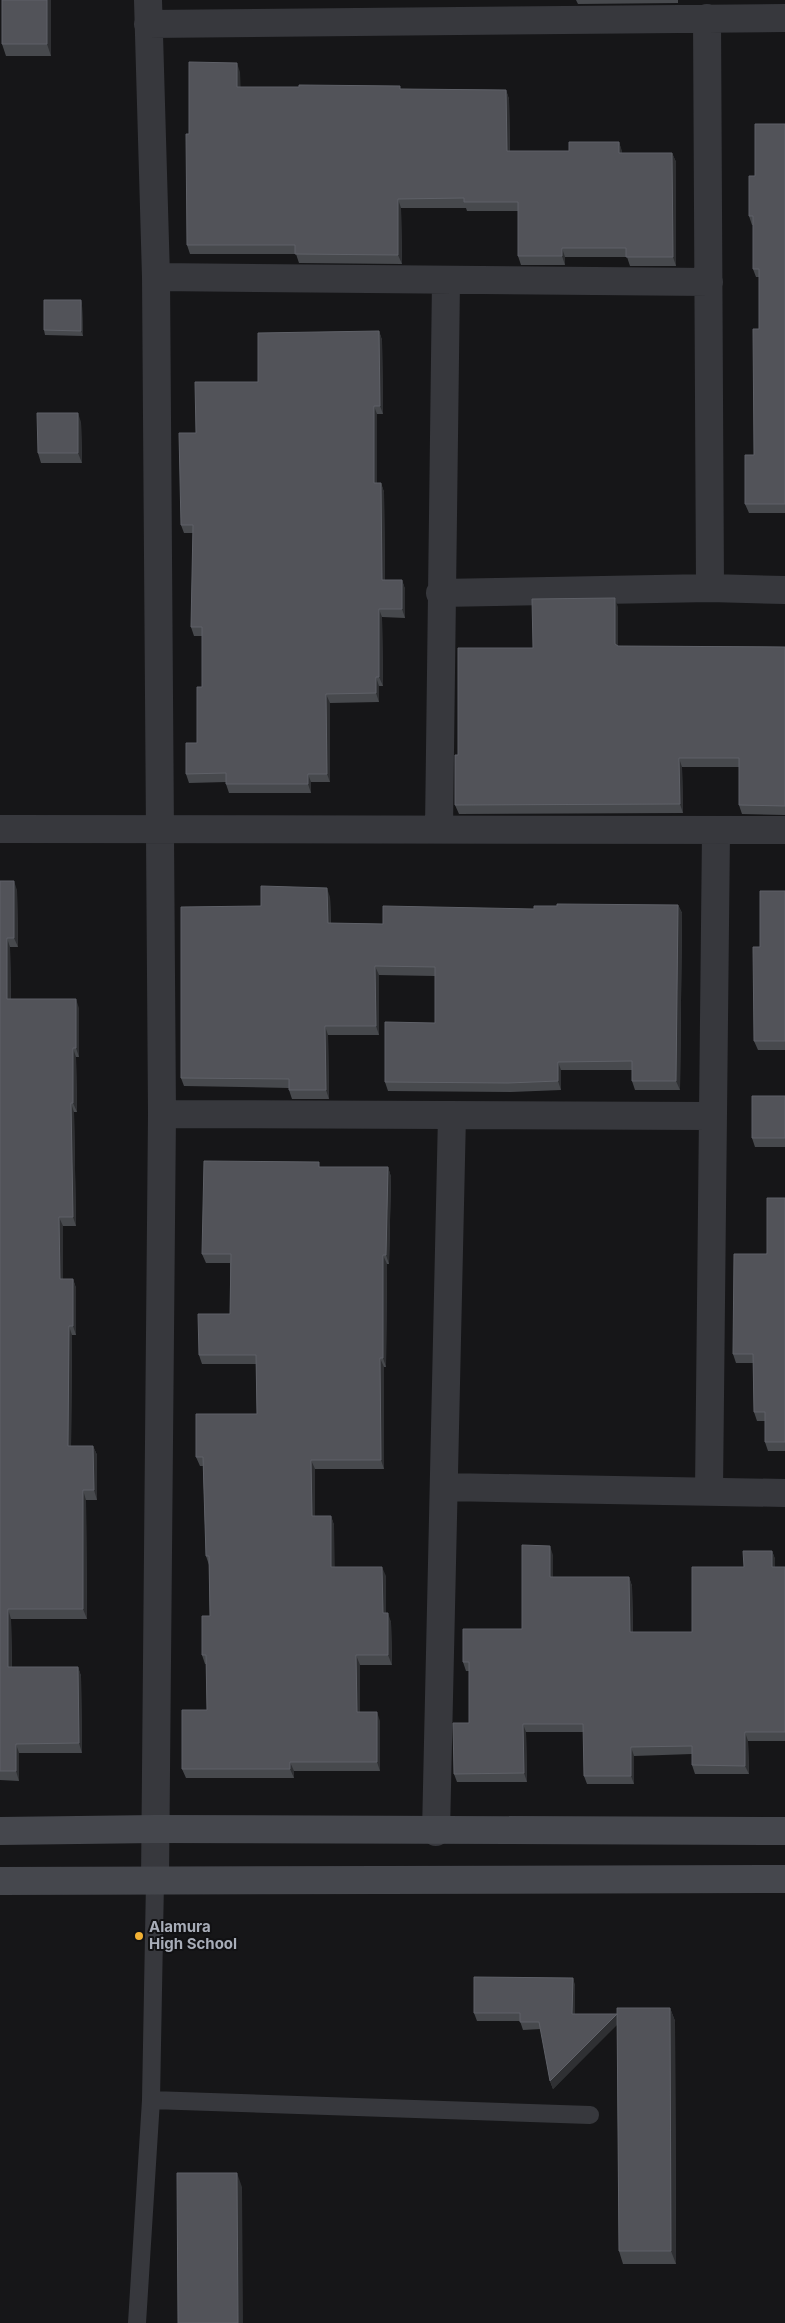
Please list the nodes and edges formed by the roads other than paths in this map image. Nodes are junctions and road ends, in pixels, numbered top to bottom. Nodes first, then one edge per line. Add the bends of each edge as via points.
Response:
1 (148, 12) edge
2 (707, 18) junction
3 (785, 18) edge
4 (156, 278) junction
5 (446, 280) junction
6 (709, 282) junction
7 (710, 588) junction
8 (785, 590) edge
9 (440, 593) junction
10 (159, 828) junction
11 (439, 828) junction
12 (0, 829) edge
13 (785, 830) edge
14 (716, 831) junction
15 (162, 1114) junction
16 (452, 1115) junction
17 (712, 1116) junction
18 (444, 1487) junction
19 (710, 1492) junction
20 (785, 1493) edge
21 (156, 1829) junction
22 (0, 1831) edge
23 (785, 1831) edge
24 (436, 1832) junction
25 (785, 1879) edge
26 (0, 1881) edge
27 (156, 1882) junction
28 (151, 2100) junction
29 (590, 2114) dead end
30 (137, 2323) edge

1 - 2 street
1 - 4 street
2 - 3 street
2 - 6 street
4 - 5 street
4 - 10 street
5 - 6 street
5 - 9 street
6 - 7 street
7 - 8 street
7 - 9 street
9 - 11 street
10 - 11 street
10 - 12 street
10 - 15 street
11 - 14 street
13 - 14 street
14 - 17 street
15 - 16 street
15 - 21 street
16 - 17 street
16 - 18 street
17 - 19 street
18 - 19 street
18 - 24 street
19 - 20 street
21 - 22 street
21 - 24 street
21 - 27 street
23 - 24 street
25 - 27 street
26 - 27 street
27 - 28 lane
28 - 29 lane
28 - 30 lane

